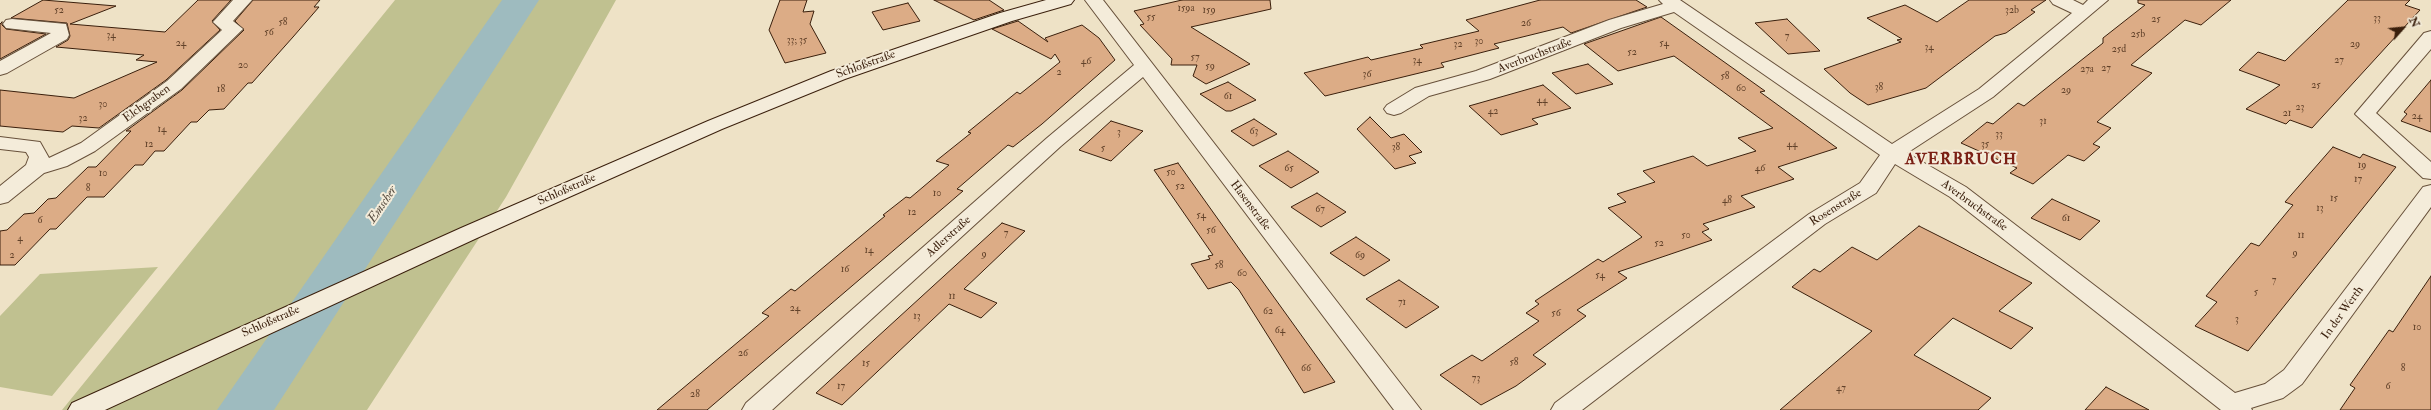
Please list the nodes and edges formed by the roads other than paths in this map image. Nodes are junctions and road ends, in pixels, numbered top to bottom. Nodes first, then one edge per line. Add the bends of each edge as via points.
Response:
1 (243, 0) edge
2 (1065, 0) edge
3 (1094, 0) edge
4 (2059, 0) edge
5 (1673, 3) edge
6 (2091, 6) edge
7 (12, 24) dead end
8 (2431, 37) edge
9 (1145, 66) junction
10 (0, 69) edge
11 (1394, 109) dead end
12 (0, 143) edge
13 (1892, 153) junction
14 (36, 168) junction
15 (2431, 173) edge
16 (2431, 192) edge
17 (0, 196) edge
18 (2235, 407) edge
19 (81, 410) edge
20 (755, 410) edge
21 (1408, 410) edge
22 (1564, 410) edge

1 - 14 street, Elchgraben via 222,22 234,29 174,85 88,147 60,162
2 - 19 street, Schloßstraße via 1006,17 838,75 708,128 191,358
3 - 9 street, Hasenstraße
4 - 6 street
5 - 11 street, Averbruchstraße via 1483,75 1422,92
5 - 13 street, Averbruchstraße
6 - 13 street, Rosenstraße via 1986,92
7 - 10 street via 60,28 60,35
8 - 15 street via 2365,114
9 - 20 street, Adlerstraße via 1054,142
9 - 21 street, Hasenstraße
12 - 14 street via 33,146 39,157
13 - 18 street, Averbruchstraße via 1958,192
13 - 22 street, Rosenstraße via 1868,188 1816,219
14 - 17 street, Elchgraben
16 - 18 street, In der Werth via 2294,377 2274,391

